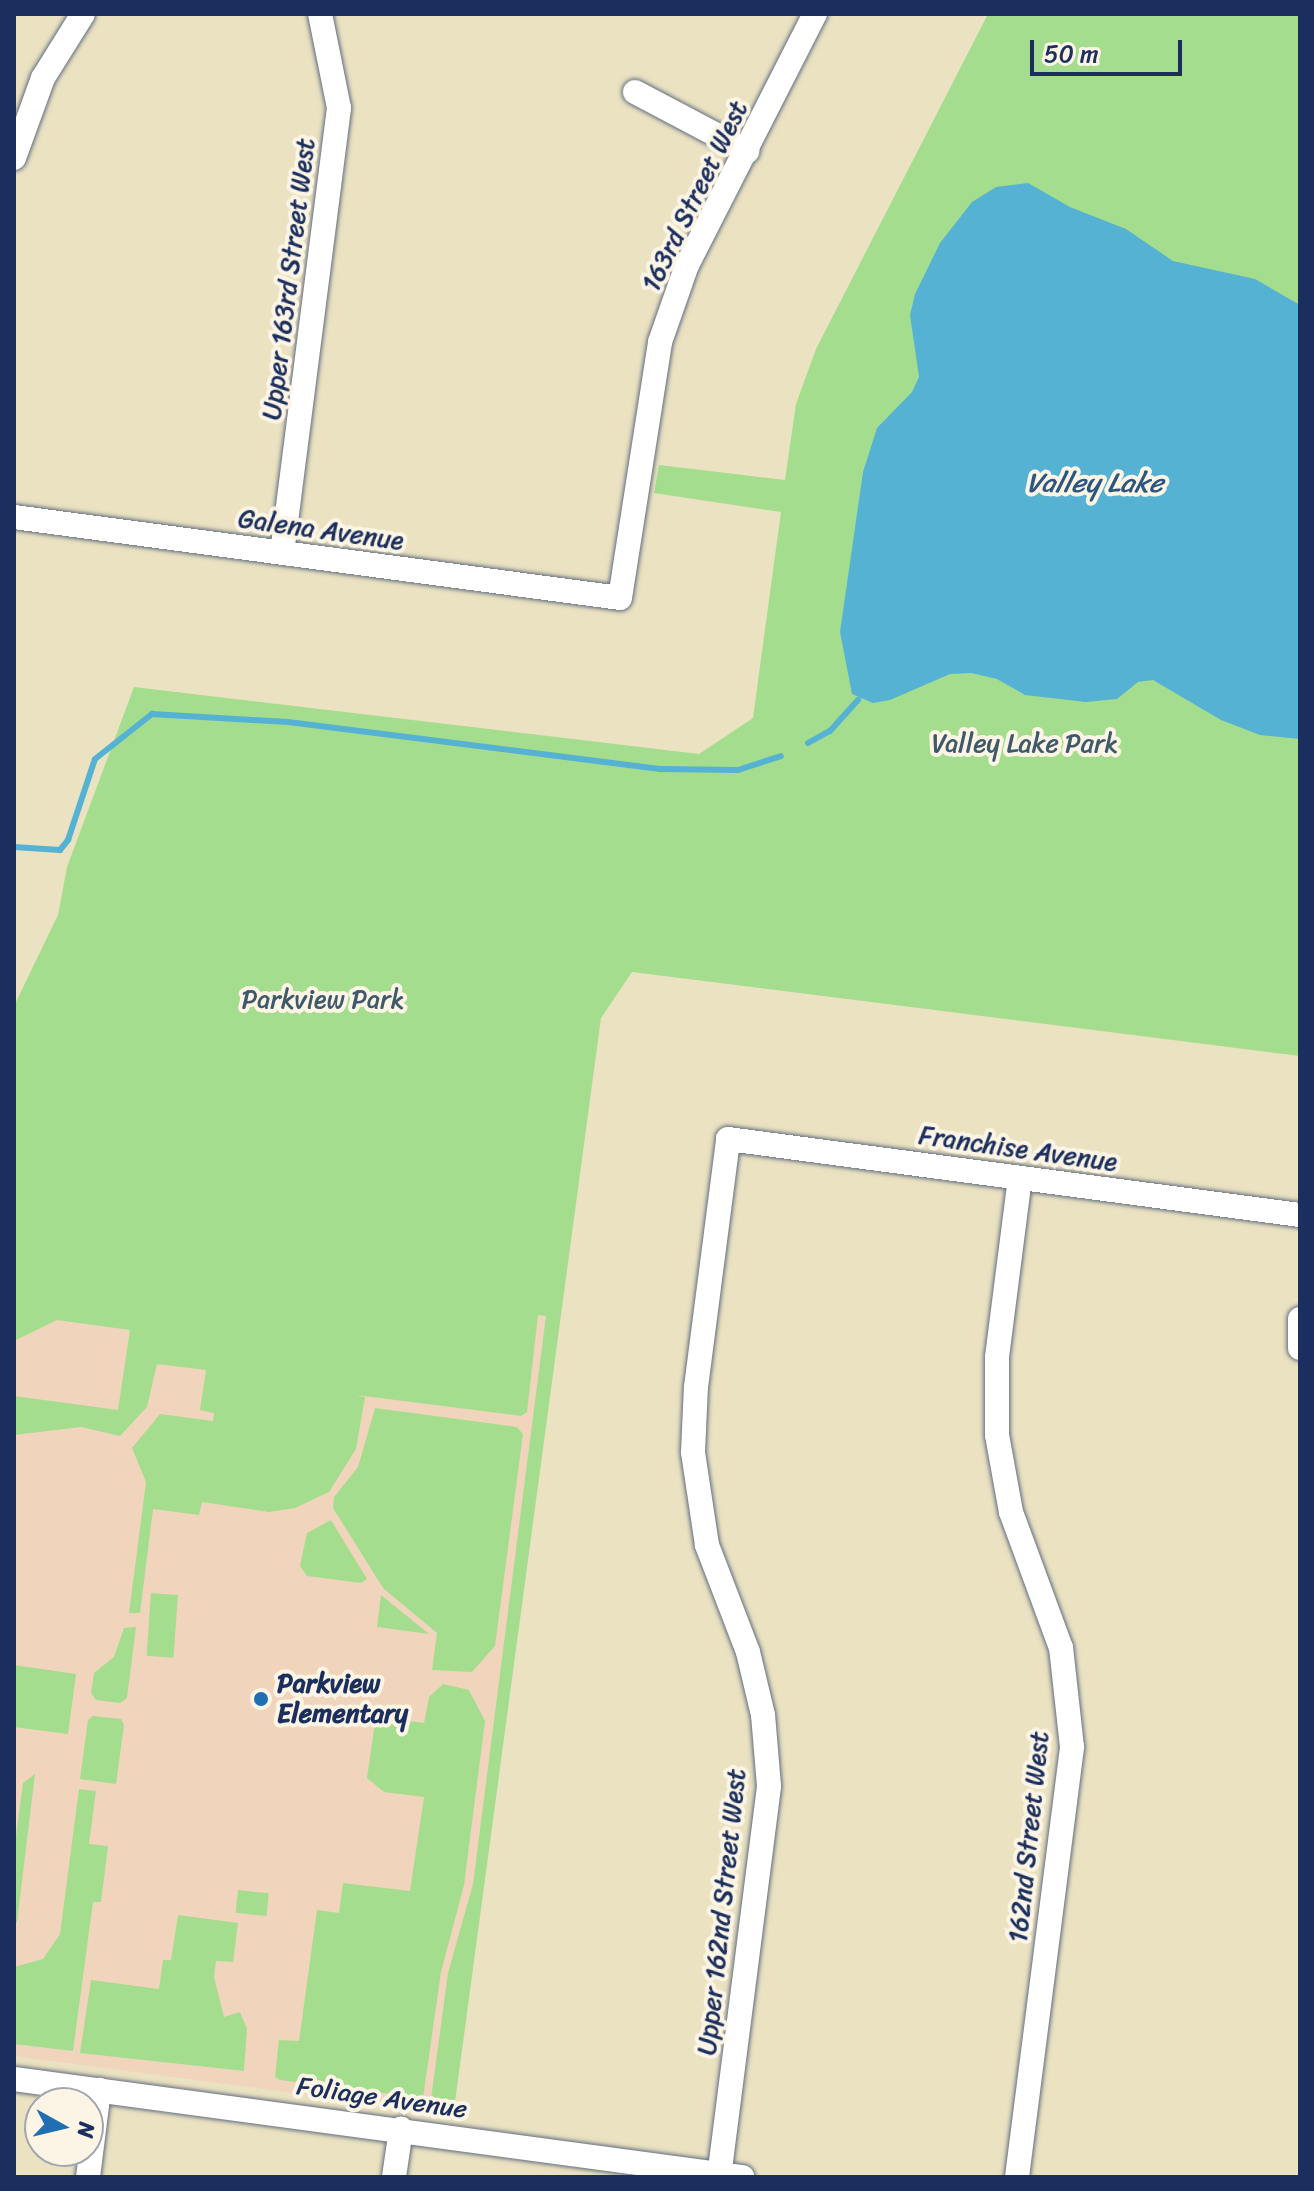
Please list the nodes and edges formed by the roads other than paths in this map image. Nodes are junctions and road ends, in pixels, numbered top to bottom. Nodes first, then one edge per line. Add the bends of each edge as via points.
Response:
1 (83, 14) edge
2 (320, 14) edge
3 (815, 14) edge
4 (635, 92) dead end
5 (747, 151) junction
6 (14, 158) edge
7 (14, 517) edge
8 (282, 553) junction
9 (620, 598) joint
10 (728, 1139) joint
11 (1020, 1178) junction
12 (1300, 1215) edge
13 (1300, 1319) edge
14 (1300, 1348) edge
15 (14, 2079) edge
16 (76, 2087) edge
17 (104, 2091) edge
18 (401, 2129) junction
19 (727, 2176) edge
20 (394, 2177) edge
21 (1017, 2177) edge

1 - 6 street via 43,78
2 - 8 street, Upper 163rd Street West via 339,108
3 - 5 street, 163rd Street West
4 - 5 street
5 - 9 street, 163rd Street West via 687,265 660,342
7 - 8 street, Galena Avenue
8 - 9 street, Galena Avenue
10 - 11 street, Franchise Avenue
10 - 19 street, Upper 162nd Street West via 696,1387 693,1452 707,1545 748,1652 763,1715 769,1786
11 - 12 street, Franchise Avenue
11 - 21 street, 162nd Street West via 997,1357 997,1435 1011,1512 1061,1648 1072,1747
13 - 14 street
15 - 16 street, Foliage Avenue
17 - 18 street, Foliage Avenue
18 - 19 street, Foliage Avenue
18 - 20 street

